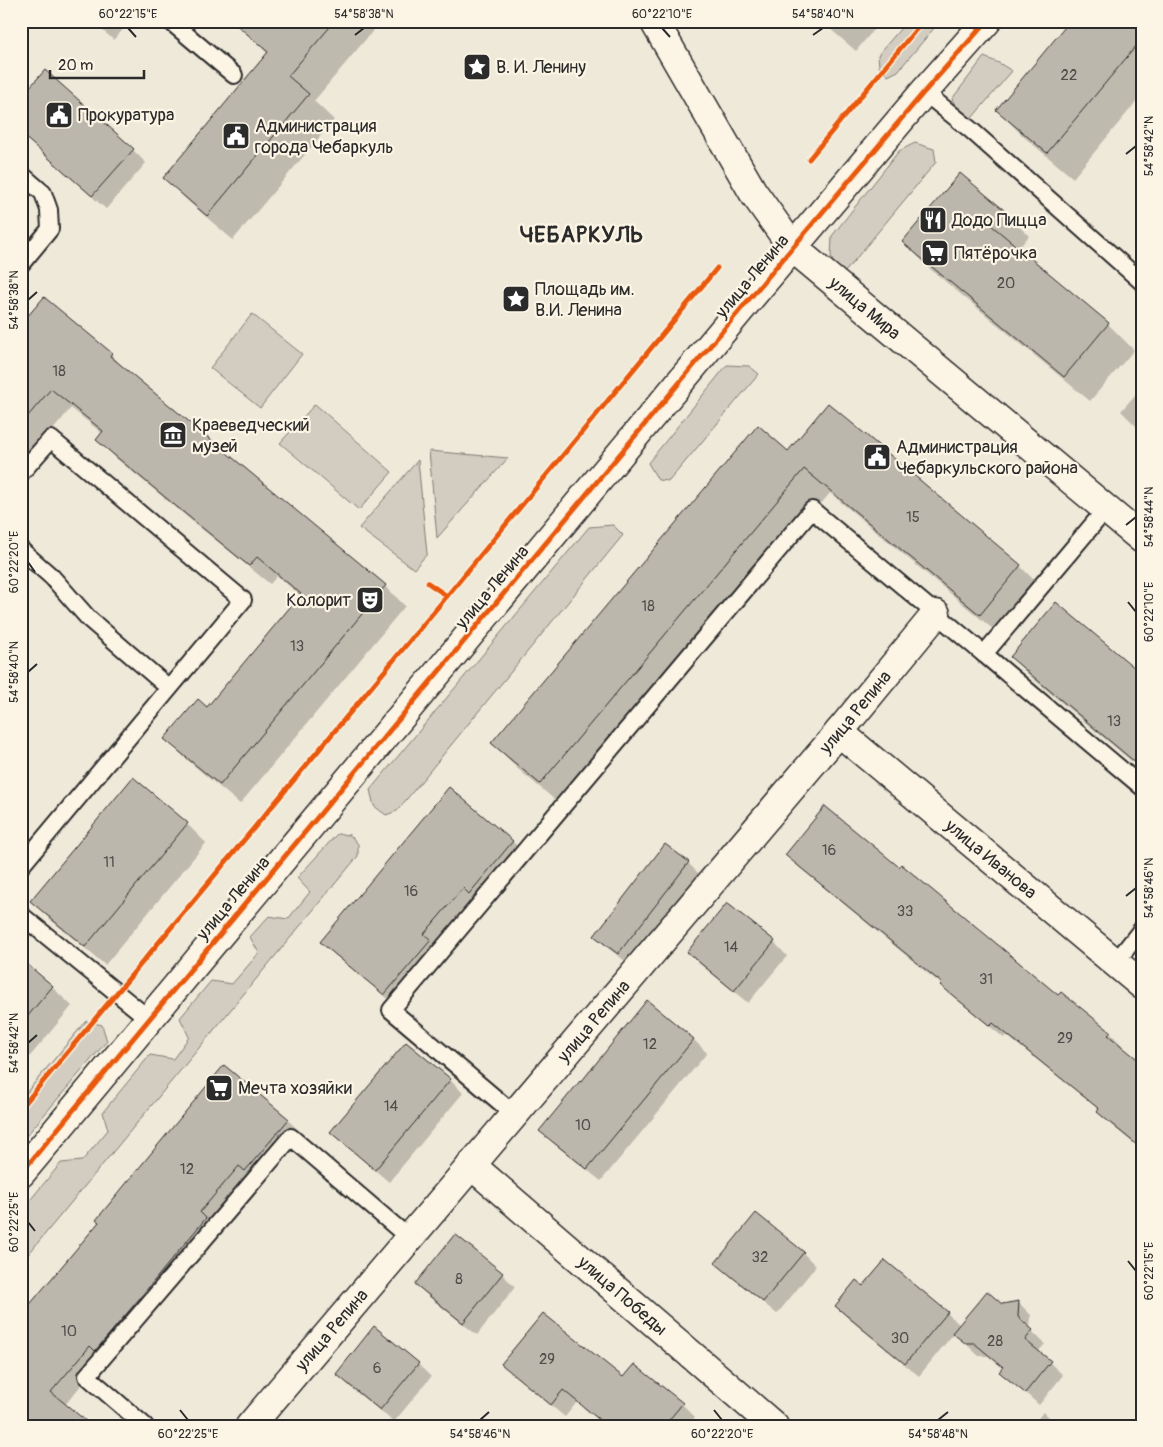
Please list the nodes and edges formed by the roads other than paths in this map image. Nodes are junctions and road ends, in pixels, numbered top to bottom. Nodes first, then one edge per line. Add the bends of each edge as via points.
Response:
1 (170, 21) edge
2 (654, 21) edge
3 (986, 21) edge
4 (234, 75) dead end
5 (924, 92) junction
6 (21, 174) edge
7 (793, 248) junction
8 (21, 264) edge
9 (1142, 282) edge
10 (21, 473) edge
11 (1106, 509) junction
12 (1142, 538) edge
13 (21, 550) edge
14 (936, 614) junction
15 (984, 654) junction
16 (169, 688) junction
17 (839, 732) junction
18 (1142, 787) edge
19 (21, 866) edge
20 (21, 915) edge
21 (1142, 929) edge
22 (1115, 963) junction
23 (1142, 984) edge
24 (149, 1019) junction
25 (514, 1114) junction
26 (471, 1165) junction
27 (21, 1172) edge
28 (409, 1238) junction
29 (146, 1426) edge
30 (250, 1426) edge
31 (774, 1426) edge

1 - 4 lane
2 - 7 street, улица Мира via 753,192
3 - 5 street, улица Ленина
5 - 7 street, улица Ленина
5 - 9 lane
6 - 8 lane via 43,193 49,210 50,229
7 - 11 street, улица Мира
7 - 24 street, улица Ленина
10 - 16 lane via 51,439 243,600
11 - 12 street, улица Мира
11 - 15 lane
13 - 16 lane via 52,577 89,619
14 - 15 lane
14 - 17 street, улица Репина
14 - 25 lane via 812,510 806,517 391,1010
15 - 18 lane
16 - 19 lane
17 - 22 street, улица Иванова
17 - 25 street, улица Репина
20 - 24 lane
21 - 22 lane
22 - 23 street, улица Иванова
24 - 27 street, улица Ленина
25 - 26 street, улица Репина
26 - 28 street, улица Репина
26 - 31 street, улица Победы
28 - 29 lane via 291,1137 87,1376
28 - 30 street, улица Репина

